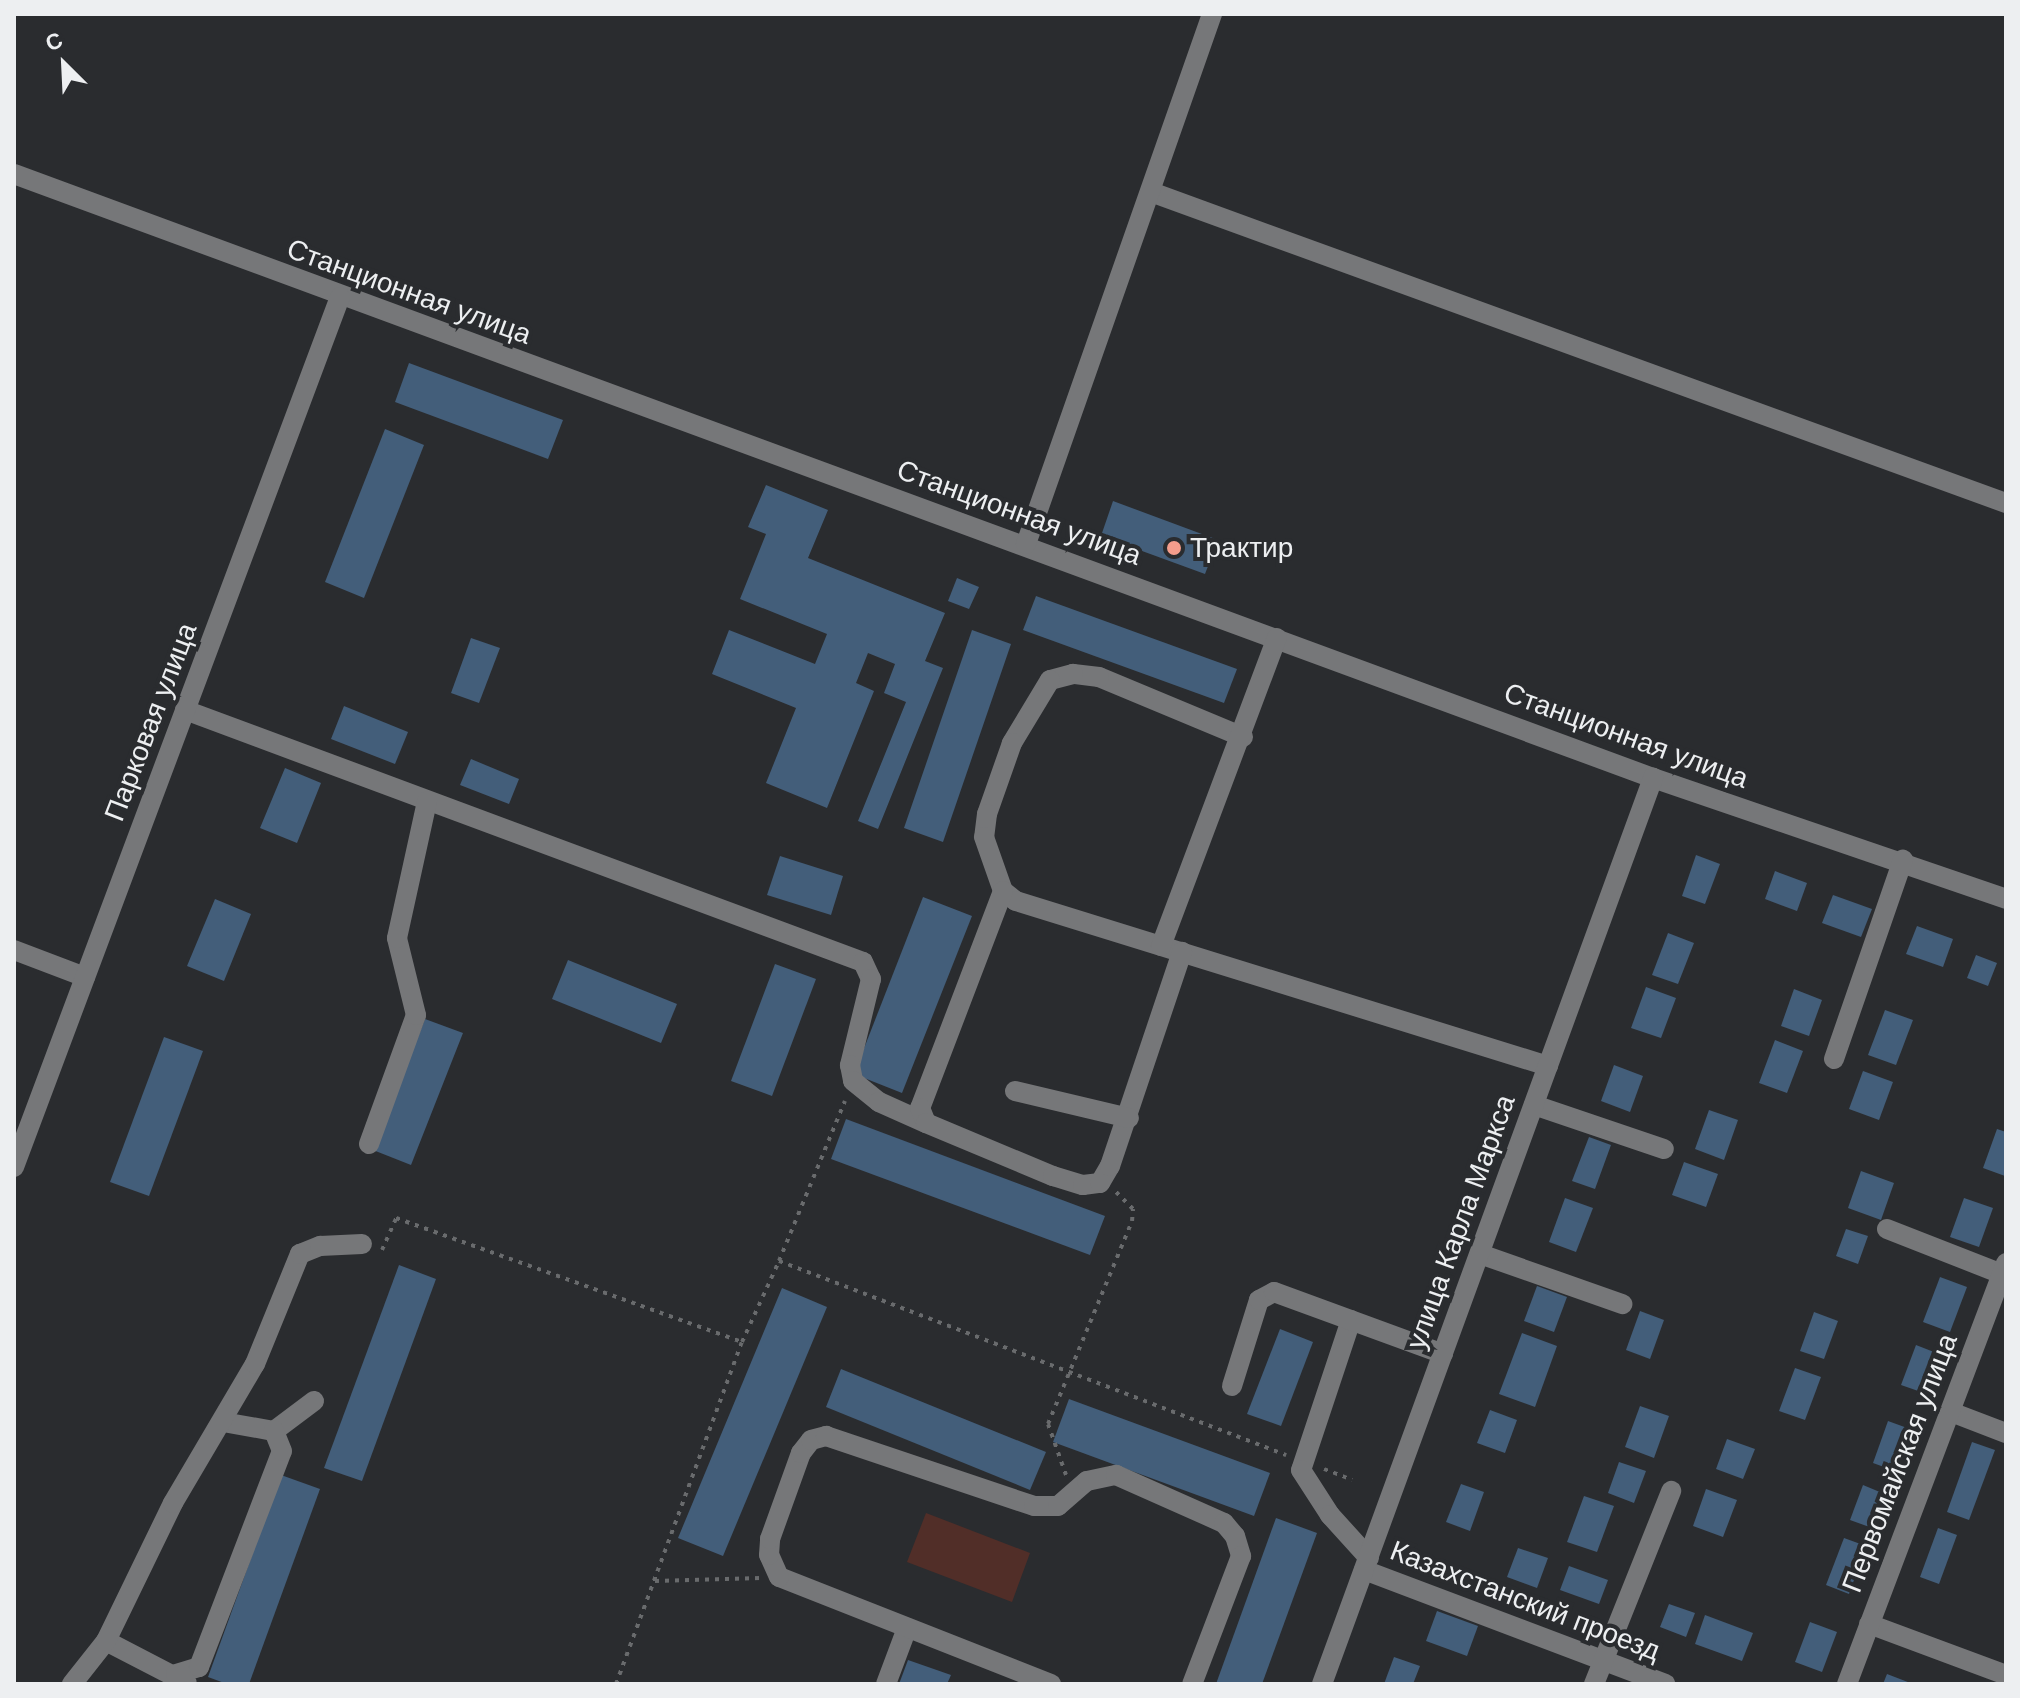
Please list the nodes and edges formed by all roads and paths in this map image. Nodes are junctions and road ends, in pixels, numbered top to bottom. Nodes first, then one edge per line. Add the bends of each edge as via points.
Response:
1 (1212, 14) edge
2 (14, 174) edge
3 (1151, 192) junction
4 (340, 297) junction
5 (2006, 503) edge
6 (1026, 544) junction
7 (1277, 638) junction
8 (185, 710) junction
9 (1243, 737) junction
10 (1653, 778) junction
11 (427, 801) junction
12 (1903, 860) junction
13 (1003, 891) junction
14 (2006, 899) edge
15 (1161, 946) junction
16 (14, 950) edge
17 (1182, 952) junction
18 (85, 977) junction
19 (1834, 1059) dead end
20 (1548, 1066) junction
21 (853, 1081) junction
22 (1015, 1091) dead end
23 (1534, 1105) junction
24 (1129, 1118) junction
25 (926, 1123) junction
26 (369, 1144) dead end
27 (1664, 1149) dead end
28 (14, 1167) edge
29 (1100, 1183) junction
30 (1887, 1229) dead end
31 (362, 1244) joint
32 (1480, 1254) junction
33 (779, 1261) junction
34 (2004, 1268) edge
35 (1622, 1304) dead end
36 (1351, 1320) junction
37 (742, 1342) junction
38 (1443, 1354) junction
39 (1071, 1376) junction
40 (1232, 1386) dead end
41 (314, 1401) dead end
42 (1951, 1412) junction
43 (223, 1422) junction
44 (274, 1431) junction
45 (2006, 1433) edge
46 (1300, 1461) junction
47 (1352, 1480) dead end
48 (1671, 1491) dead end
49 (1058, 1506) junction
50 (1366, 1564) junction
51 (779, 1577) junction
52 (655, 1581) junction
53 (1869, 1624) junction
54 (907, 1628) junction
55 (106, 1641) junction
56 (1603, 1660) junction
57 (2006, 1675) edge
58 (1019, 1678) edge
59 (182, 1679) edge
60 (72, 1684) edge
61 (616, 1684) edge
62 (886, 1684) edge
63 (1051, 1684) edge
64 (1192, 1684) edge
65 (1322, 1684) edge
66 (1594, 1684) edge
67 (1665, 1684) edge
68 (1847, 1684) edge

1 - 3 street
2 - 4 street, Станционная улица
3 - 5 street
3 - 6 street
4 - 6 street, Станционная улица
4 - 8 street, Парковая улица
6 - 7 street, Станционная улица
7 - 9 street
7 - 10 street, Станционная улица
8 - 11 street
8 - 18 street, Парковая улица
9 - 13 street via 1099,677 1073,674 1050,680 1012,743 987,814 984,837
9 - 15 street
10 - 12 street, Станционная улица
10 - 20 street, улица Карла Маркса
11 - 21 street via 863,962 871,979 850,1065
11 - 26 street via 397,938 416,1015
12 - 14 street, Станционная улица
12 - 19 street
13 - 15 street via 1016,901
13 - 25 street via 920,1108
15 - 17 street
16 - 18 street
17 - 20 street
17 - 24 street via 1159,1010
18 - 28 street, Парковая улица
20 - 23 street, улица Карла Маркса
21 - 25 street via 879,1102
21 - 33 path
22 - 24 street
23 - 27 street
23 - 32 street, улица Карла Маркса
24 - 29 street
25 - 29 street via 1053,1176 1083,1185
29 - 39 path via 1126,1200 1133,1209 1132,1221
30 - 34 street
31 - 37 path via 381,1251 396,1218
31 - 43 street via 320,1246 300,1254 255,1364
32 - 35 street
32 - 38 street, улица Карла Маркса
33 - 37 path
33 - 39 path
34 - 42 street, Первомайская улица
36 - 38 street
36 - 40 street via 1274,1292 1265,1295
36 - 46 street
37 - 52 path
38 - 50 street, улица Карла Маркса
39 - 46 path
39 - 49 path via 1048,1424 1066,1474
41 - 44 street
42 - 45 street
42 - 53 street, Первомайская улица
43 - 44 street
43 - 55 street via 214,1427 173,1503
44 - 59 street via 282,1451 199,1667
46 - 47 path
46 - 50 street
48 - 56 street
49 - 51 street via 1005,1498 826,1436 811,1440 801,1453 770,1539 769,1555
49 - 64 street via 1087,1481 1116,1475 1224,1523 1235,1536 1241,1556
50 - 56 street, Казахстанский проезд
50 - 65 street, улица Карла Маркса
51 - 52 path
51 - 54 street
52 - 61 path
53 - 57 street
53 - 68 street, Первомайская улица
54 - 58 street
54 - 62 street
55 - 59 street
55 - 60 street
56 - 66 street
56 - 67 street, Казахстанский проезд
58 - 63 street

